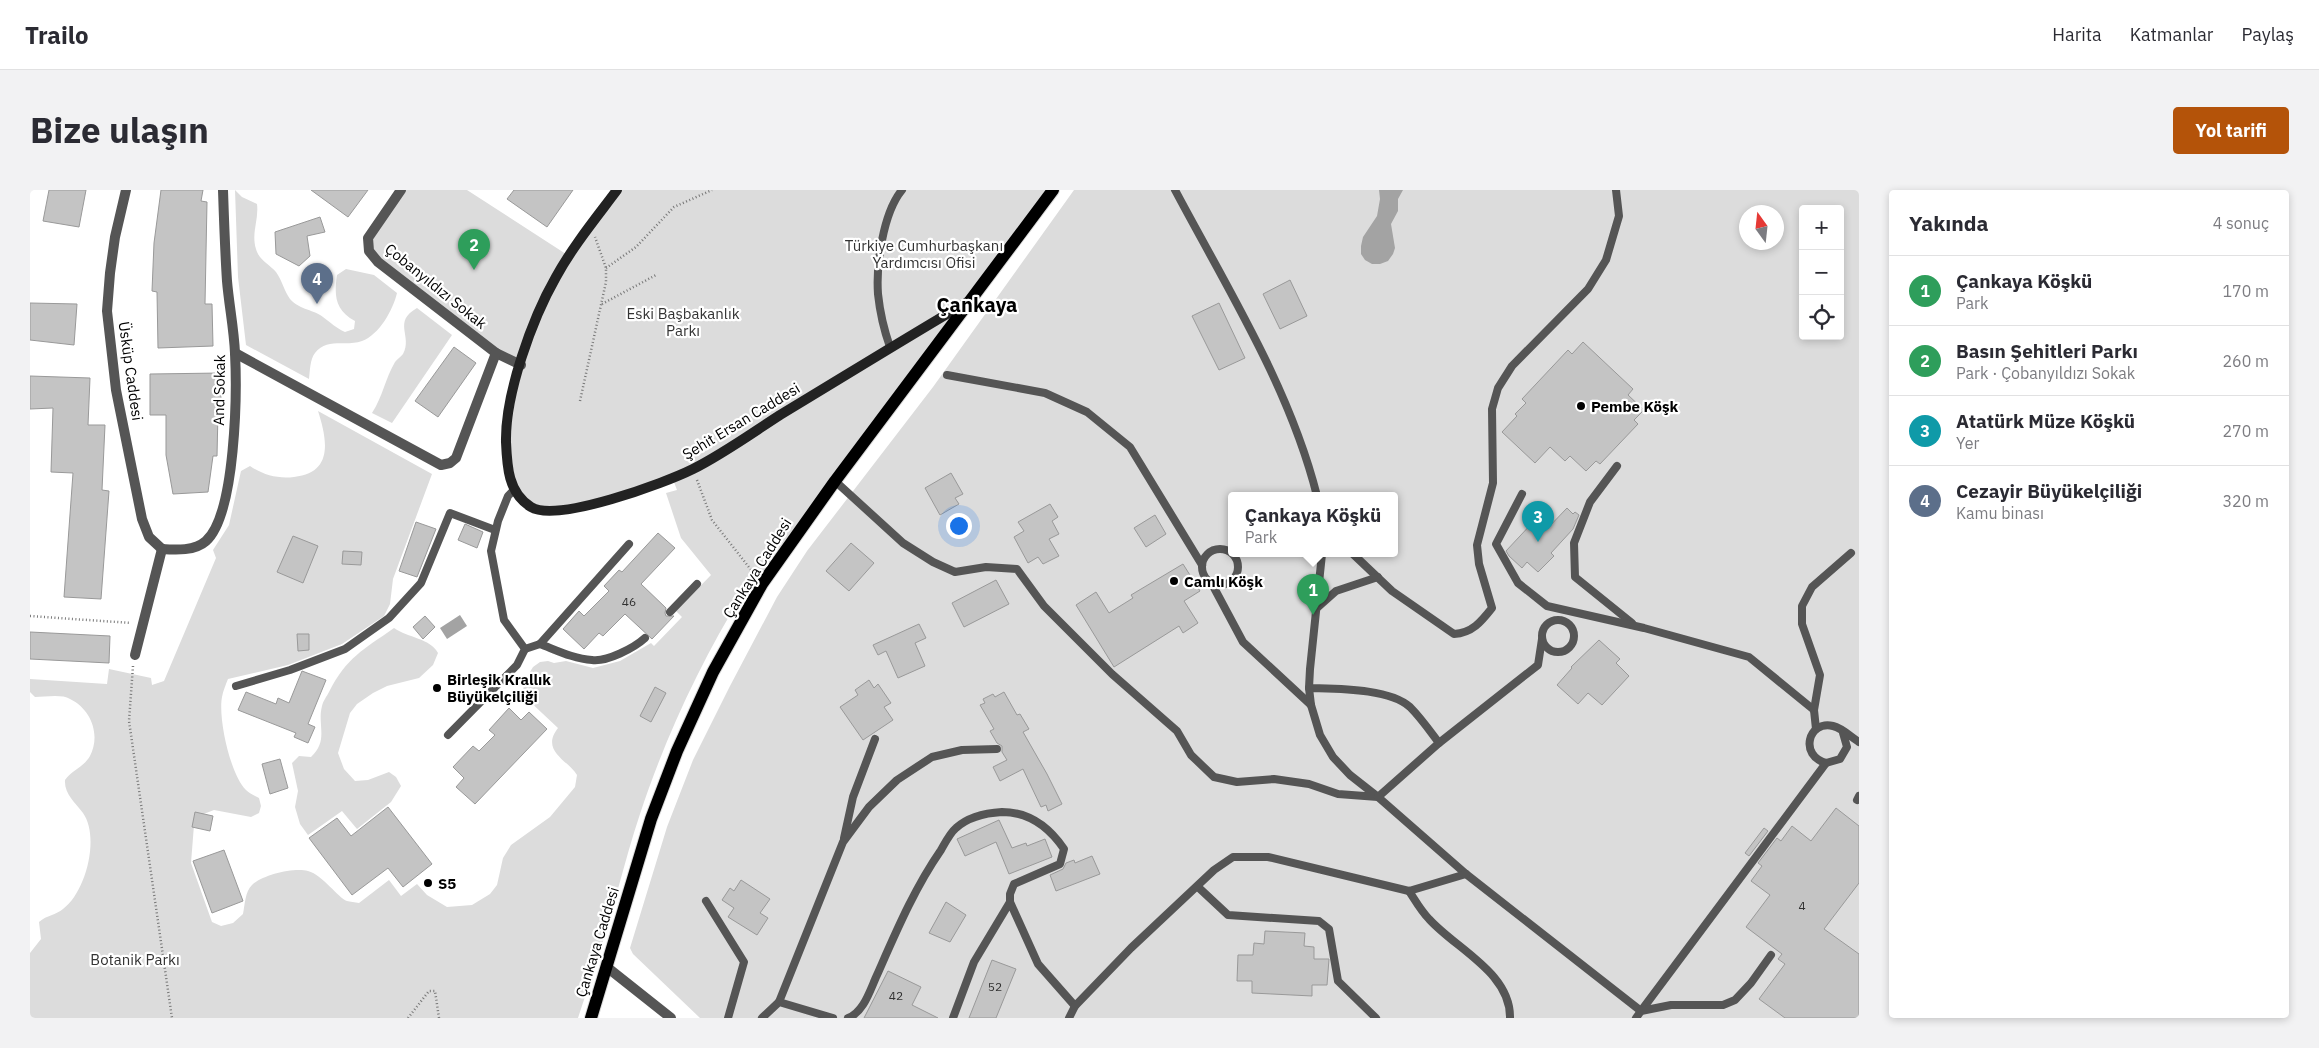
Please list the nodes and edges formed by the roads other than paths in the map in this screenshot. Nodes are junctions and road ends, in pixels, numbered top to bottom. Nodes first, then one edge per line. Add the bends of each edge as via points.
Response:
1 (126, 190) edge
2 (223, 190) edge
3 (401, 190) edge
4 (617, 190) edge
5 (902, 190) edge
6 (1053, 190) edge
7 (1175, 190) edge
8 (1616, 190) edge
9 (969, 300) junction
10 (890, 347) junction
11 (235, 353) junction
12 (496, 353) junction
13 (520, 365) junction
14 (947, 375) dead end
15 (1617, 466) dead end
16 (835, 481) junction
17 (514, 490) junction
18 (1316, 492) edge
19 (1522, 494) dead end
20 (495, 530) junction
21 (629, 544) dead end
22 (162, 549) junction
23 (1228, 552) edge
24 (1851, 553) dead end
25 (1233, 557) edge
26 (1322, 557) edge
27 (1356, 557) edge
28 (1202, 565) junction
29 (1378, 578) junction
30 (697, 584) dead end
31 (1212, 584) junction
32 (1547, 606) junction
33 (1318, 607) junction
34 (670, 612) dead end
35 (1636, 626) junction
36 (1544, 627) junction
37 (645, 638) dead end
38 (1542, 640) junction
39 (540, 644) junction
40 (525, 649) junction
41 (135, 655) road end
42 (236, 686) dead end
43 (1309, 688) junction
44 (1311, 705) junction
45 (1814, 710) junction
46 (1816, 729) junction
47 (1843, 733) junction
48 (448, 735) dead end
49 (875, 739) dead end
50 (1859, 742) edge
51 (1439, 743) junction
52 (997, 749) dead end
53 (1826, 763) junction
54 (1378, 797) junction
55 (843, 842) junction
56 (1466, 874) junction
57 (1198, 887) junction
58 (1408, 891) junction
59 (706, 901) dead end
60 (1010, 902) junction
61 (1771, 955) dead end
62 (608, 968) junction
63 (779, 1002) junction
64 (1075, 1006) junction
65 (1641, 1011) junction
66 (591, 1018) edge
67 (671, 1018) edge
68 (728, 1018) edge
69 (762, 1018) edge
70 (833, 1018) edge
71 (848, 1018) edge
72 (953, 1018) edge
73 (1069, 1018) edge
74 (1376, 1018) edge
75 (1510, 1018) edge
76 (1636, 1018) edge

1 - 22 street, Üsküp Caddesi via 115,237 107,311 116,390 142,519 149,537
2 - 11 street, And Sokak via 227,281
3 - 12 street, Çobanyıldızı Sokak via 368,238 369,251 378,262
4 - 13 main road via 555,278
5 - 10 lane via 889,213 879,270 880,311
6 - 9 main road, Çankaya Caddesi
7 - 18 lane via 1291,416
8 - 29 lane via 1619,216 1606,260 1588,289 1512,366 1498,388 1492,409 1493,483 1477,545 1492,608 1481,623 1465,633 1454,634
9 - 10 main road, Şehit Ersan Caddesi
9 - 16 main road, Çankaya Caddesi
10 - 17 main road, Şehit Ersan Caddesi via 693,469 604,502 563,510 532,508
11 - 12 street via 442,464 456,458
11 - 22 street, And Sokak via 230,473 218,520 206,542 190,548
12 - 13 street, Çobanyıldızı Sokak
13 - 17 main road via 509,404 506,433 509,478
14 - 28 lane via 1046,394 1087,412 1130,447
15 - 35 lane via 1590,502 1574,543 1575,577
16 - 54 lane via 903,543 933,562 955,572 986,567 1018,570 1044,606 1112,674 1177,731 1191,755 1214,777 1236,782 1274,779 1309,784 1338,794
16 - 62 main road, Çankaya Caddesi via 762,584 713,672 651,819
17 - 20 lane via 508,496
19 - 32 lane via 1496,544 1518,583
20 - 40 lane via 491,551 504,620
20 - 42 lane via 450,513 421,583 389,618 345,649
21 - 39 lane
22 - 41 street
23 - 28 lane via 1216,550 1208,554
24 - 45 lane via 1812,587 1802,606 1802,624 1820,675
25 - 31 lane via 1238,569 1231,581 1223,585
26 - 33 lane
27 - 29 lane
28 - 31 lane via 1203,575
29 - 33 lane via 1336,591
30 - 34 lane
31 - 44 lane via 1243,642
32 - 35 lane
32 - 36 lane
33 - 43 lane
35 - 45 lane via 1749,657
36 - 38 lane
36 - 38 lane via 1555,619 1563,620 1570,625 1575,636 1569,648 1561,652 1549,649
37 - 39 lane via 617,654 593,661
38 - 51 lane via 1538,665
39 - 40 lane
40 - 48 lane via 517,665
43 - 44 lane
43 - 51 lane via 1382,694 1408,706
44 - 54 lane via 1320,735 1334,757 1350,776
45 - 46 lane
46 - 47 lane via 1830,725
46 - 53 lane via 1810,737 1810,752 1816,760
47 - 50 lane
47 - 53 lane via 1846,751 1836,762
49 - 55 lane via 853,797
51 - 54 lane
52 - 55 lane via 962,750 932,757 897,780 869,808
53 - 65 lane
54 - 56 lane
55 - 63 lane
56 - 58 lane
56 - 65 lane
57 - 58 lane via 1214,870 1234,857 1268,857
57 - 64 lane via 1131,948
57 - 74 lane via 1228,915 1319,921 1329,929 1338,981
58 - 75 lane via 1429,919 1497,980 1510,1004
59 - 68 lane via 744,962
60 - 64 lane via 1038,964
60 - 71 lane via 1014,884 1060,864 1064,849 1055,835 1028,816 1009,812 974,817 955,828 933,862 866,998 856,1015
60 - 72 lane via 974,962
61 - 65 lane via 1734,1000 1723,1004 1671,1005
62 - 66 main road, Çankaya Caddesi
62 - 67 street
63 - 69 lane
63 - 70 lane
64 - 73 lane
65 - 76 lane

